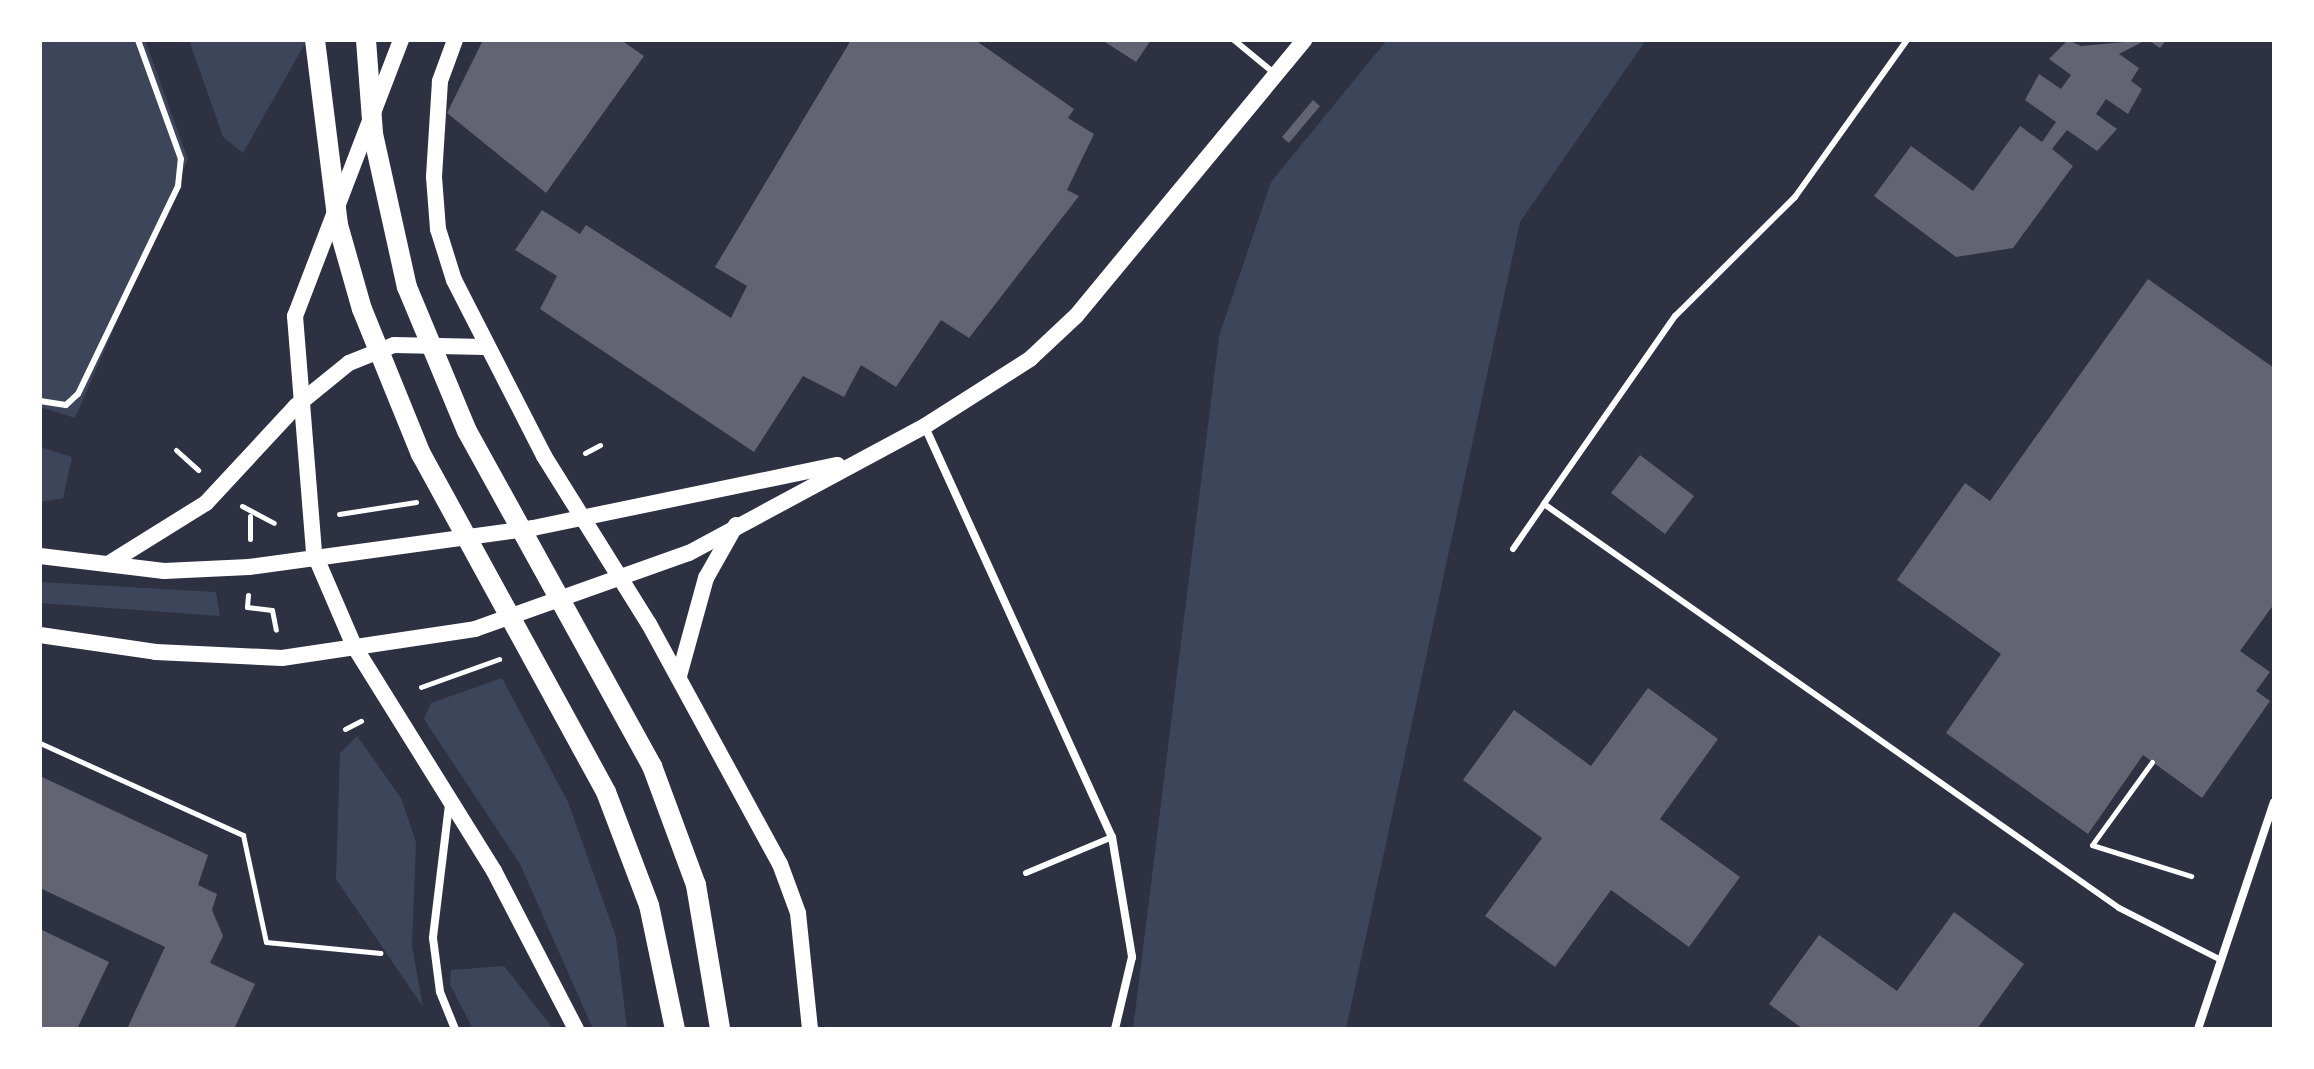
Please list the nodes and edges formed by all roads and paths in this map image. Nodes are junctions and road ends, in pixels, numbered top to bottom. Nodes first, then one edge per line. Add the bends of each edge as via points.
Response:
1 (138, 40) edge
2 (315, 40) edge
3 (366, 40) edge
4 (401, 40) edge
5 (455, 40) edge
6 (1234, 40) edge
7 (1304, 40) edge
8 (1907, 40) edge
9 (1276, 74) junction
10 (484, 347) junction
11 (40, 401) edge
12 (296, 406) junction
13 (925, 426) junction
14 (600, 445) dead end
15 (176, 450) dead end
16 (585, 453) dead end
17 (855, 462) junction
18 (198, 470) dead end
19 (1544, 504) junction
20 (242, 506) dead end
21 (584, 515) junction
22 (250, 516) junction
23 (739, 520) junction
24 (274, 523) dead end
25 (250, 544) dead end
26 (1513, 549) dead end
27 (314, 553) junction
28 (40, 556) edge
29 (108, 564) junction
30 (623, 580) junction
31 (248, 589) dead end
32 (40, 635) edge
33 (277, 635) dead end
34 (354, 646) junction
35 (679, 676) junction
36 (361, 721) dead end
37 (345, 729) dead end
38 (40, 743) edge
39 (2152, 762) dead end
40 (2274, 802) edge
41 (449, 805) junction
42 (1112, 837) junction
43 (1026, 873) dead end
44 (2191, 876) dead end
45 (380, 953) dead end
46 (2219, 959) junction
47 (455, 1029) edge
48 (576, 1029) edge
49 (675, 1029) edge
50 (720, 1029) edge
51 (810, 1029) edge
52 (1115, 1029) edge
53 (2198, 1029) edge

1 - 11 lane via 181,159 178,186 78,394 66,405
2 - 49 main road via 338,225 391,388 606,792 649,905
3 - 50 main road via 385,197 423,331 467,431 652,766 696,885
4 - 12 main road via 295,316
5 - 10 main road via 440,81 438,229
6 - 9 lane
7 - 9 main road
8 - 19 lane via 1795,197 1675,316
9 - 13 main road via 1076,316 1030,359
10 - 12 main road via 422,342 370,351
10 - 21 main road
12 - 27 main road
12 - 29 main road via 206,503
13 - 17 main road
13 - 42 street
14 - 16 path
15 - 18 path
17 - 21 main road
17 - 23 main road
19 - 26 lane
19 - 46 lane via 2119,908
20 - 22 path
21 - 27 main road
21 - 30 main road
22 - 24 path
22 - 25 path
23 - 30 main road via 689,553
23 - 35 main road via 706,578
27 - 29 main road via 233,569
27 - 34 main road
28 - 29 main road
30 - 34 main road via 475,629
30 - 35 main road
31 - 33 path via 247,607 272,610
32 - 34 main road via 156,652 282,658
34 - 41 main road
35 - 51 main road via 798,913
36 - 37 path
38 - 45 path via 243,835 266,942
39 - 44 path via 2092,845
40 - 46 street
41 - 47 street via 433,938 440,992
41 - 48 main road via 523,922
42 - 43 lane
42 - 52 street via 1132,957
46 - 53 street

